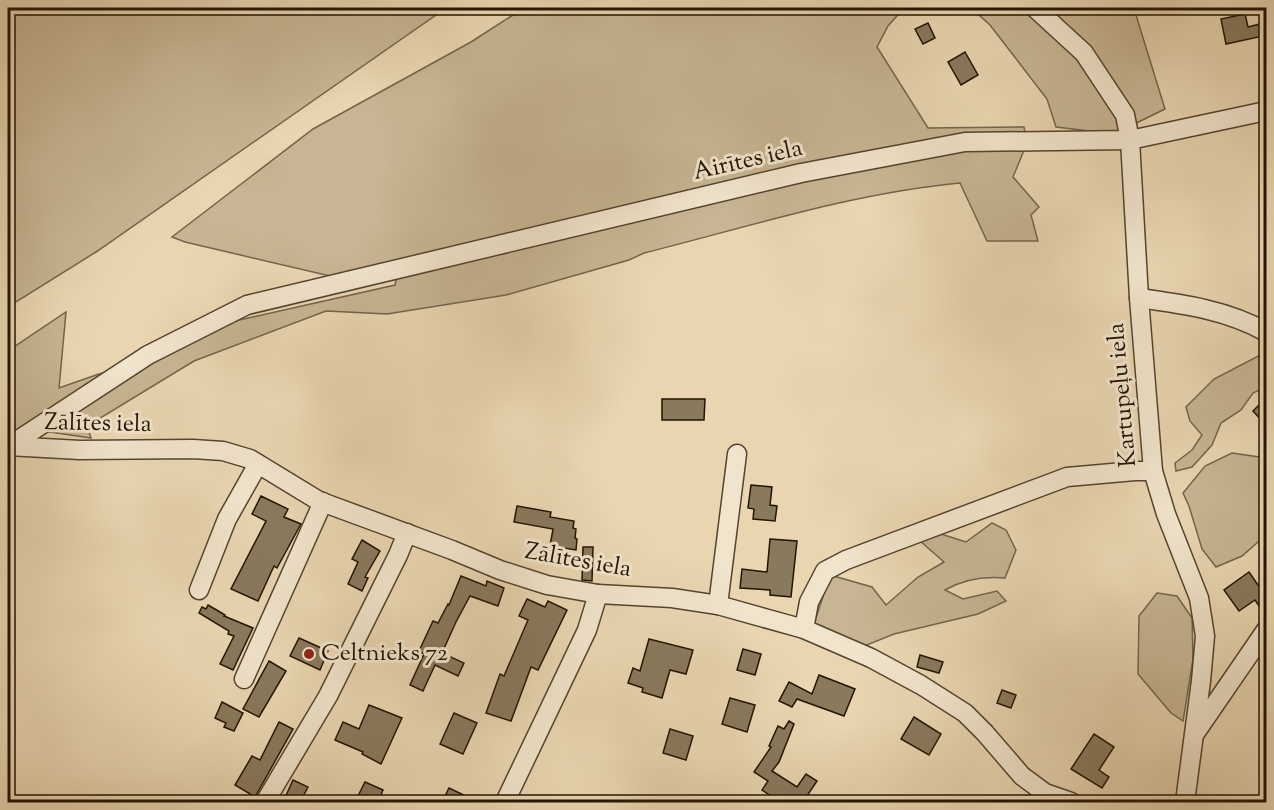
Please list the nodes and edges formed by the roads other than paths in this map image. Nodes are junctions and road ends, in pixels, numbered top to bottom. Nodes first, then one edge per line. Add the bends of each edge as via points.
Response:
1 (1035, 8) edge
2 (1266, 111) edge
3 (1130, 140) junction
4 (1139, 298) junction
5 (1266, 332) edge
6 (8, 446) edge
7 (737, 454) dead end
8 (258, 464) junction
9 (1153, 471) junction
10 (323, 502) junction
11 (407, 533) junction
12 (200, 590) dead end
13 (598, 594) junction
14 (718, 605) junction
15 (804, 629) junction
16 (1266, 630) edge
17 (244, 679) dead end
18 (1194, 735) junction
19 (264, 802) edge
20 (505, 802) edge
21 (1071, 802) edge
22 (1185, 802) edge

1 - 3 street, Kartupeļu iela via 1084,53 1125,115
2 - 3 street, Airītes iela
3 - 4 street, Kartupeļu iela
3 - 6 street, Airītes iela via 954,144 790,176 247,305 148,355
4 - 5 street via 1196,306 1248,322
4 - 9 street, Kartupeļu iela
6 - 8 street, Zālītes iela via 223,451
7 - 14 street
8 - 10 street, Zālītes iela
8 - 12 street via 227,519
9 - 15 street via 1067,477 846,560 825,571 809,602
9 - 18 street, Kartupeļu iela via 1199,598 1205,636
10 - 11 street, Zālītes iela
10 - 17 street
11 - 13 street, Zālītes iela via 500,570 547,585
11 - 19 street via 328,696
13 - 14 street, Zālītes iela
13 - 20 street via 587,630
14 - 15 street, Zālītes iela
15 - 21 street, Zālītes iela via 871,658 965,713 1022,776 1045,792
16 - 18 street
18 - 22 street, Kartupeļu iela

